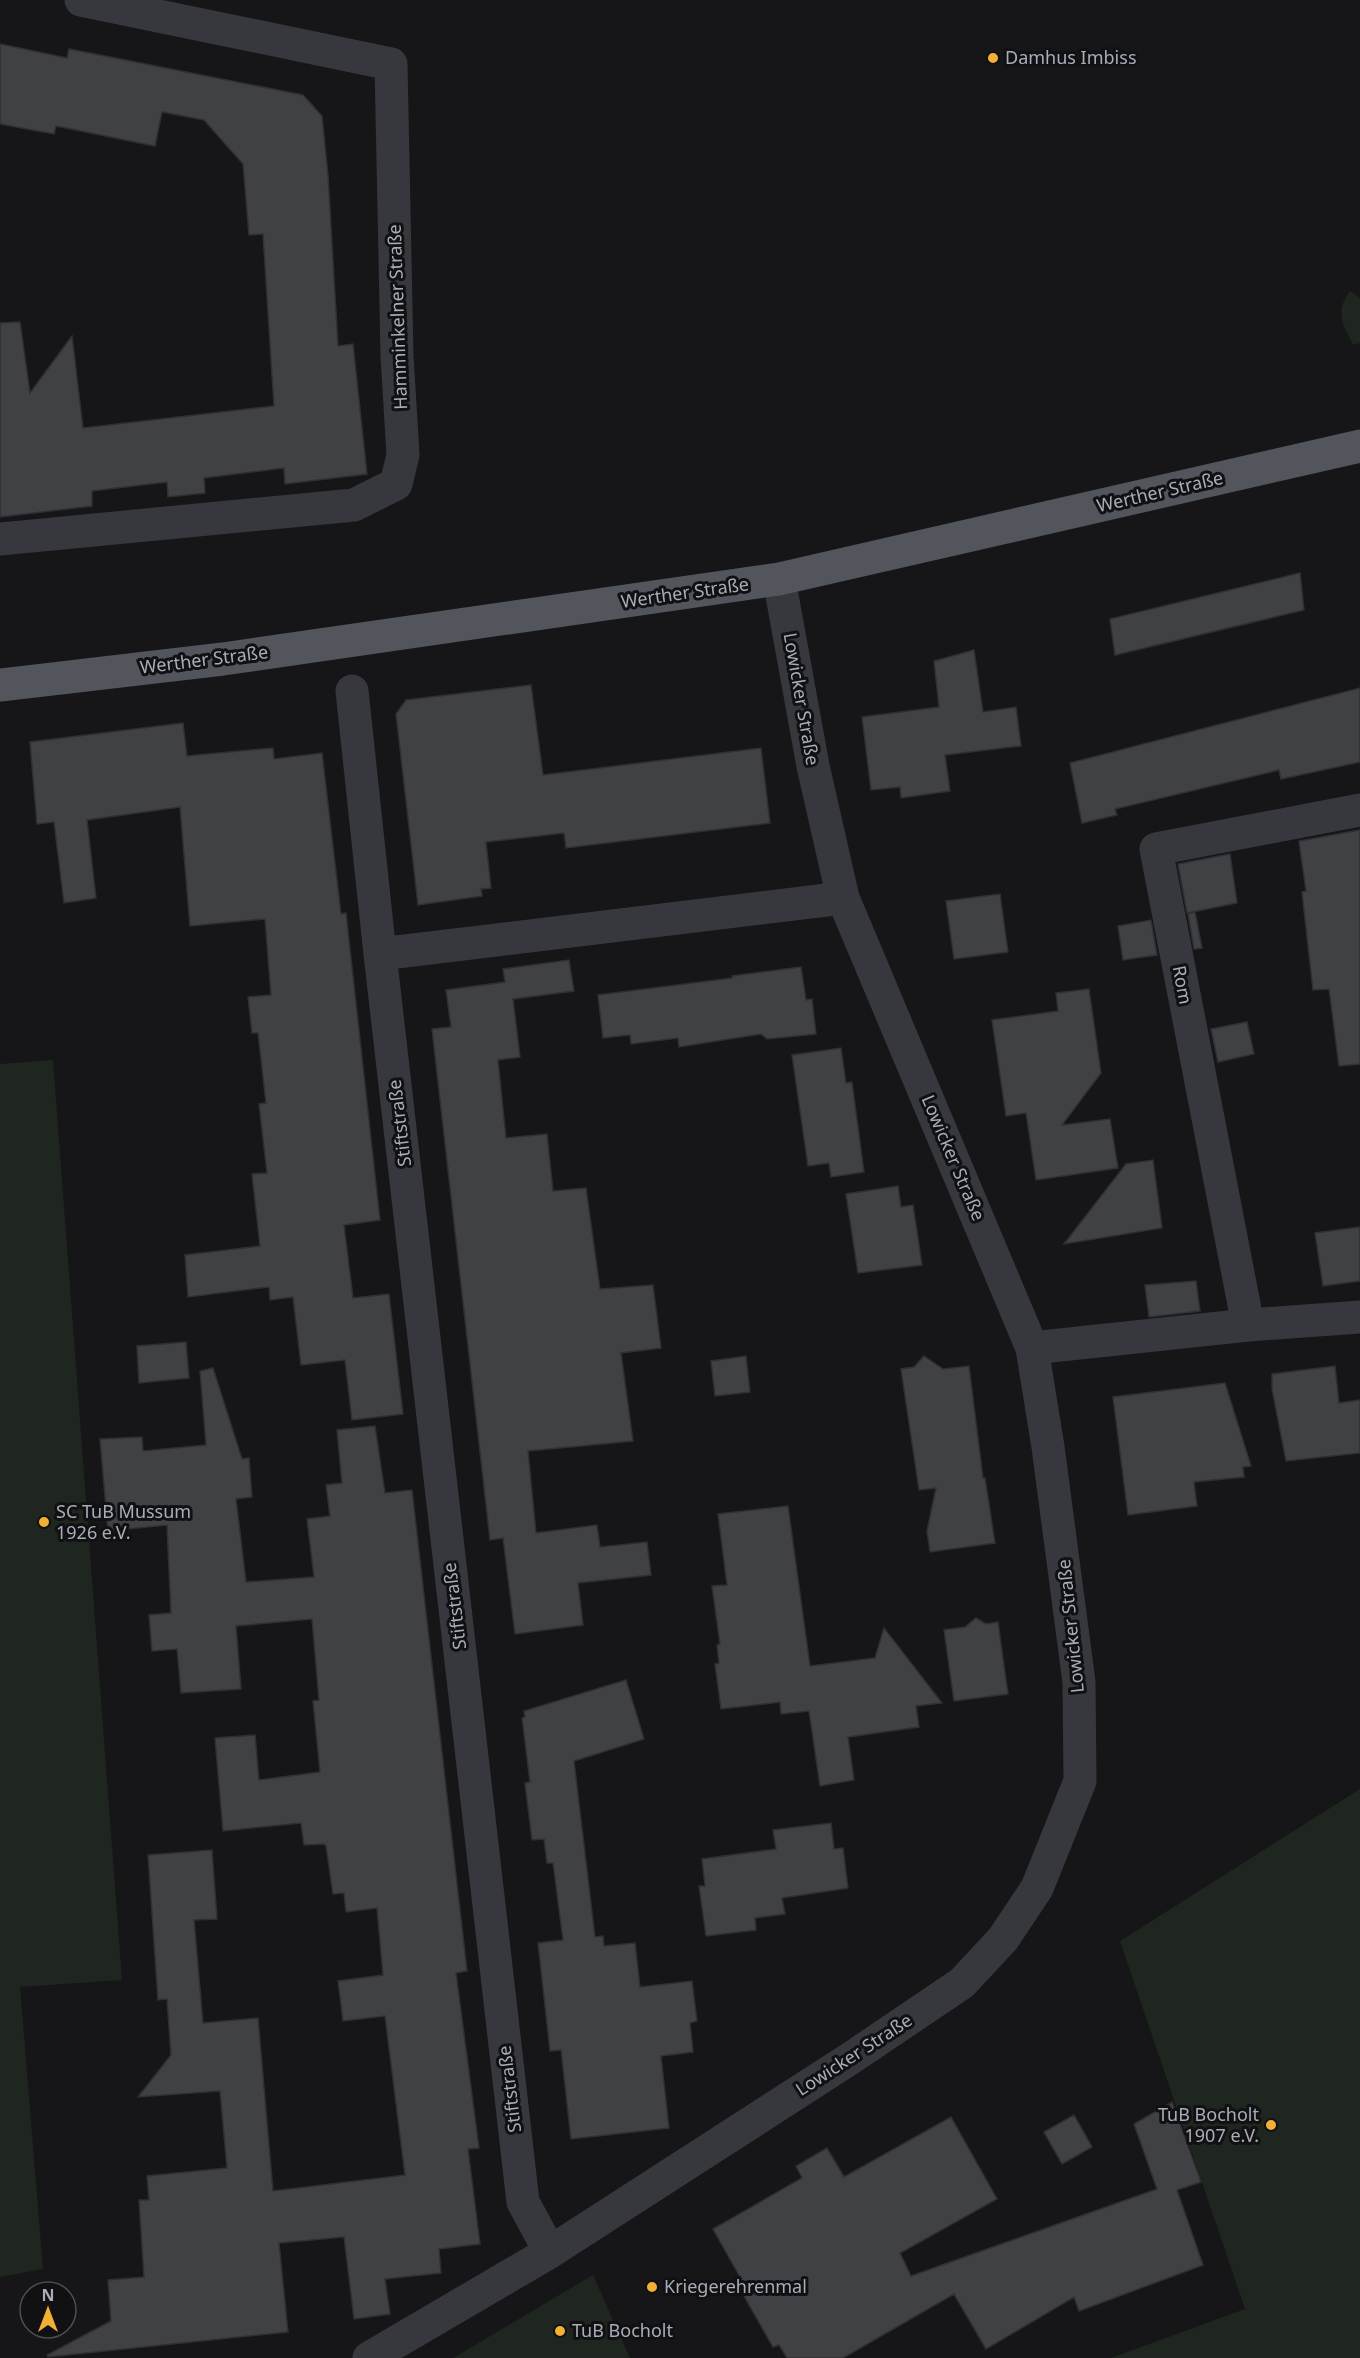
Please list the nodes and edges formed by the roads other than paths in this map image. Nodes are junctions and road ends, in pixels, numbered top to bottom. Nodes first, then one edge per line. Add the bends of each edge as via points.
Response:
1 (81, 0) edge
2 (1360, 446) edge
3 (0, 539) edge
4 (779, 579) junction
5 (0, 685) edge
6 (352, 691) dead end
7 (1360, 810) edge
8 (843, 898) junction
9 (380, 954) junction
10 (1360, 1317) edge
11 (1248, 1325) junction
12 (1032, 1348) junction
13 (550, 2252) junction
14 (369, 2358) edge

1 - 3 street, Hamminkelner Straße via 391,64 403,455 396,484 354,506
2 - 4 main road, Werther Straße
4 - 5 main road, Werther Straße via 223,659
4 - 8 street, Lowicker Straße via 813,766
6 - 9 street, Stiftstraße
7 - 11 street, Rom via 1156,849
8 - 9 street
8 - 12 street, Lowicker Straße
9 - 13 street, Stiftstraße via 523,2202
10 - 11 street
11 - 12 street
12 - 13 street, Lowicker Straße via 1077,1671 1080,1781 1036,1888 1003,1939 962,1983
13 - 14 street, Lowicker Straße

